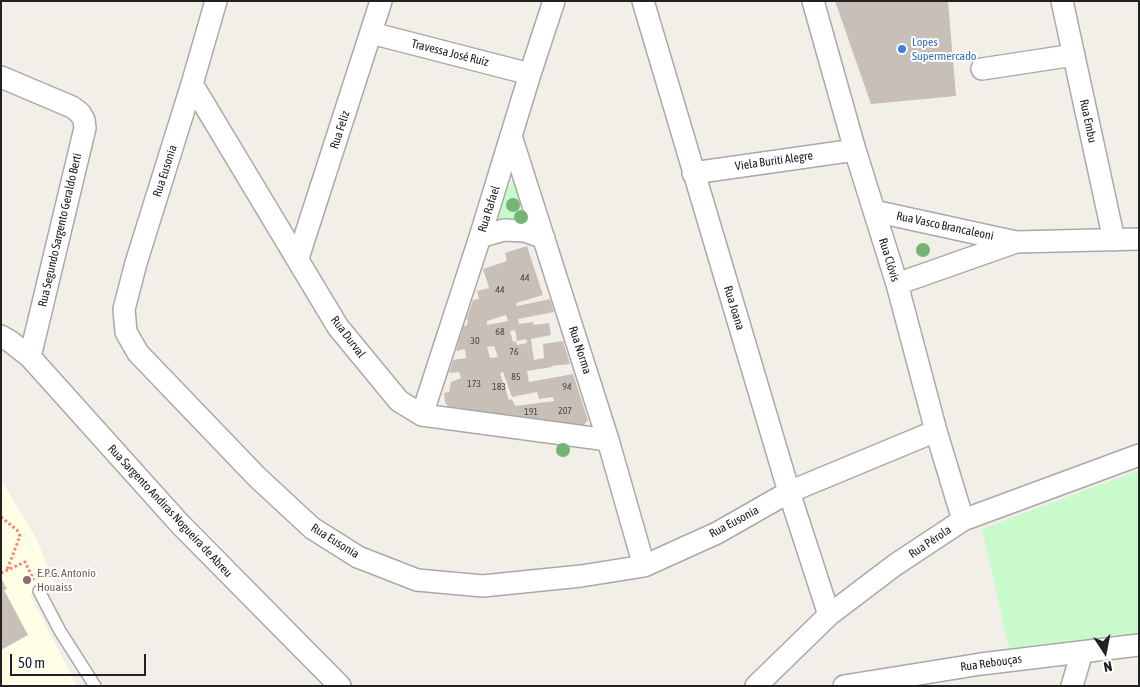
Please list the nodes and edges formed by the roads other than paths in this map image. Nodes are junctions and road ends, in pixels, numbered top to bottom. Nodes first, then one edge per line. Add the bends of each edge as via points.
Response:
1 (216, 1) edge
2 (381, 1) edge
3 (554, 1) edge
4 (643, 1) edge
5 (813, 1) edge
6 (1062, 1) edge
7 (371, 33) junction
8 (1074, 55) junction
9 (982, 70) dead end
10 (530, 74) junction
11 (1, 77) edge
12 (192, 84) junction
13 (511, 136) junction
14 (855, 150) junction
15 (693, 173) junction
16 (874, 211) junction
17 (480, 237) junction
18 (544, 238) junction
19 (1139, 239) edge
20 (1114, 240) junction
21 (1016, 242) junction
22 (298, 258) junction
23 (897, 284) junction
24 (1, 336) edge
25 (30, 357) junction
26 (422, 415) junction
27 (936, 431) junction
28 (608, 440) junction
29 (1139, 455) edge
30 (790, 492) junction
31 (963, 520) junction
32 (644, 566) junction
33 (39, 591) road end
34 (829, 615) junction
35 (1139, 646) edge
36 (1082, 652) junction
37 (94, 686) edge
38 (340, 686) edge
39 (756, 686) edge
40 (844, 686) edge
41 (1072, 686) edge

1 - 12 street, Rua Eusonia
2 - 7 street, Rua Feliz
3 - 10 street, Rua Rafael
4 - 15 street, Rua Joana
5 - 14 street, Rua Clóvis
6 - 8 street, Rua Embu
7 - 10 street, Travessa José Ruíz
7 - 22 street, Rua Feliz
8 - 9 street
8 - 20 street, Rua Embu
10 - 13 street, Rua Rafael
11 - 25 street, Rua Segundo Sargento Geraldo Berti via 72,107 80,113 85,128
12 - 22 street, Rua Durval
12 - 32 street, Rua Eusonia via 124,309 126,332 138,353 257,477 312,528 358,557 417,580 483,586
13 - 17 street, Rua Rafael
13 - 18 street, Rua Norma
14 - 15 street, Viela Buriti Alegre
14 - 16 street, Rua Clóvis
15 - 30 street, Rua Joana
16 - 21 street, Rua Vasco Brancaleoni
16 - 23 street, Rua Clóvis
17 - 18 street via 504,230 524,231
17 - 26 street, Rua Rafael
18 - 28 street, Rua Norma
19 - 20 street, Rua Vasco Brancaleoni
20 - 21 street, Rua Vasco Brancaleoni
21 - 23 street, Rua Vasco Brancaleoni
22 - 26 street, Rua Durval via 338,327 399,401
23 - 27 street, Rua Clóvis
24 - 25 street, Rua Sargento Andiras Nogueira de Abreu
25 - 38 street, Rua Sargento Andiras Nogueira de Abreu via 180,524
26 - 28 street, Rua Durval
27 - 30 street, Rua Eusonia
27 - 31 street, Rua Clóvis
28 - 32 street, Rua Norma
29 - 31 street, Rua Pérola
30 - 32 street, Rua Eusonia via 717,532
30 - 34 street, Rua Joana
31 - 34 street, Rua Pérola
33 - 37 lane
34 - 39 street, Rua Pérola
35 - 36 street, Rua Rebouças
36 - 40 street, Rua Rebouças
36 - 41 street

